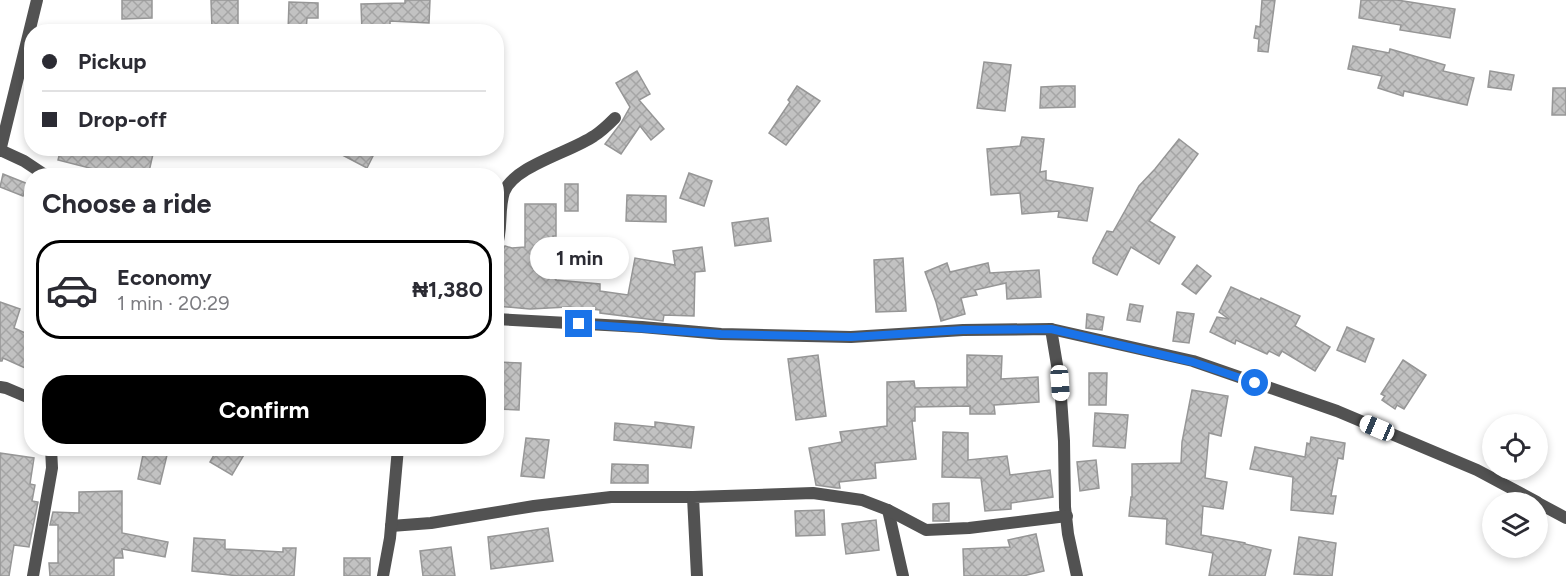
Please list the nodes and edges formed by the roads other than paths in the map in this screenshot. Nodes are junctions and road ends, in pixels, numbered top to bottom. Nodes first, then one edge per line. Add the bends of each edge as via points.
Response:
1 (37, 0) edge
2 (31, 24) edge
3 (24, 53) edge
4 (615, 118) dead end
5 (0, 150) edge
6 (34, 168) edge
7 (504, 196) edge
8 (504, 320) edge
9 (1051, 329) junction
10 (0, 387) edge
11 (24, 396) edge
12 (51, 456) edge
13 (397, 456) edge
14 (1517, 492) edge
15 (693, 497) junction
16 (1548, 509) edge
17 (888, 510) junction
18 (1067, 516) junction
19 (1566, 518) edge
20 (391, 526) junction
21 (33, 576) edge
22 (383, 576) edge
23 (697, 576) edge
24 (903, 576) edge
25 (1077, 576) edge

1 - 2 street
3 - 5 street
4 - 7 street via 596,136 511,180
5 - 6 street
8 - 9 street via 721,334 839,336
9 - 14 street via 1193,362 1337,411 1477,470
9 - 18 street via 1060,383
10 - 11 street
12 - 21 street
13 - 20 street
15 - 17 street via 813,493 862,500
15 - 20 street via 611,497
15 - 23 street
16 - 19 street
17 - 18 street via 926,530
17 - 24 street
18 - 25 street
20 - 22 street

